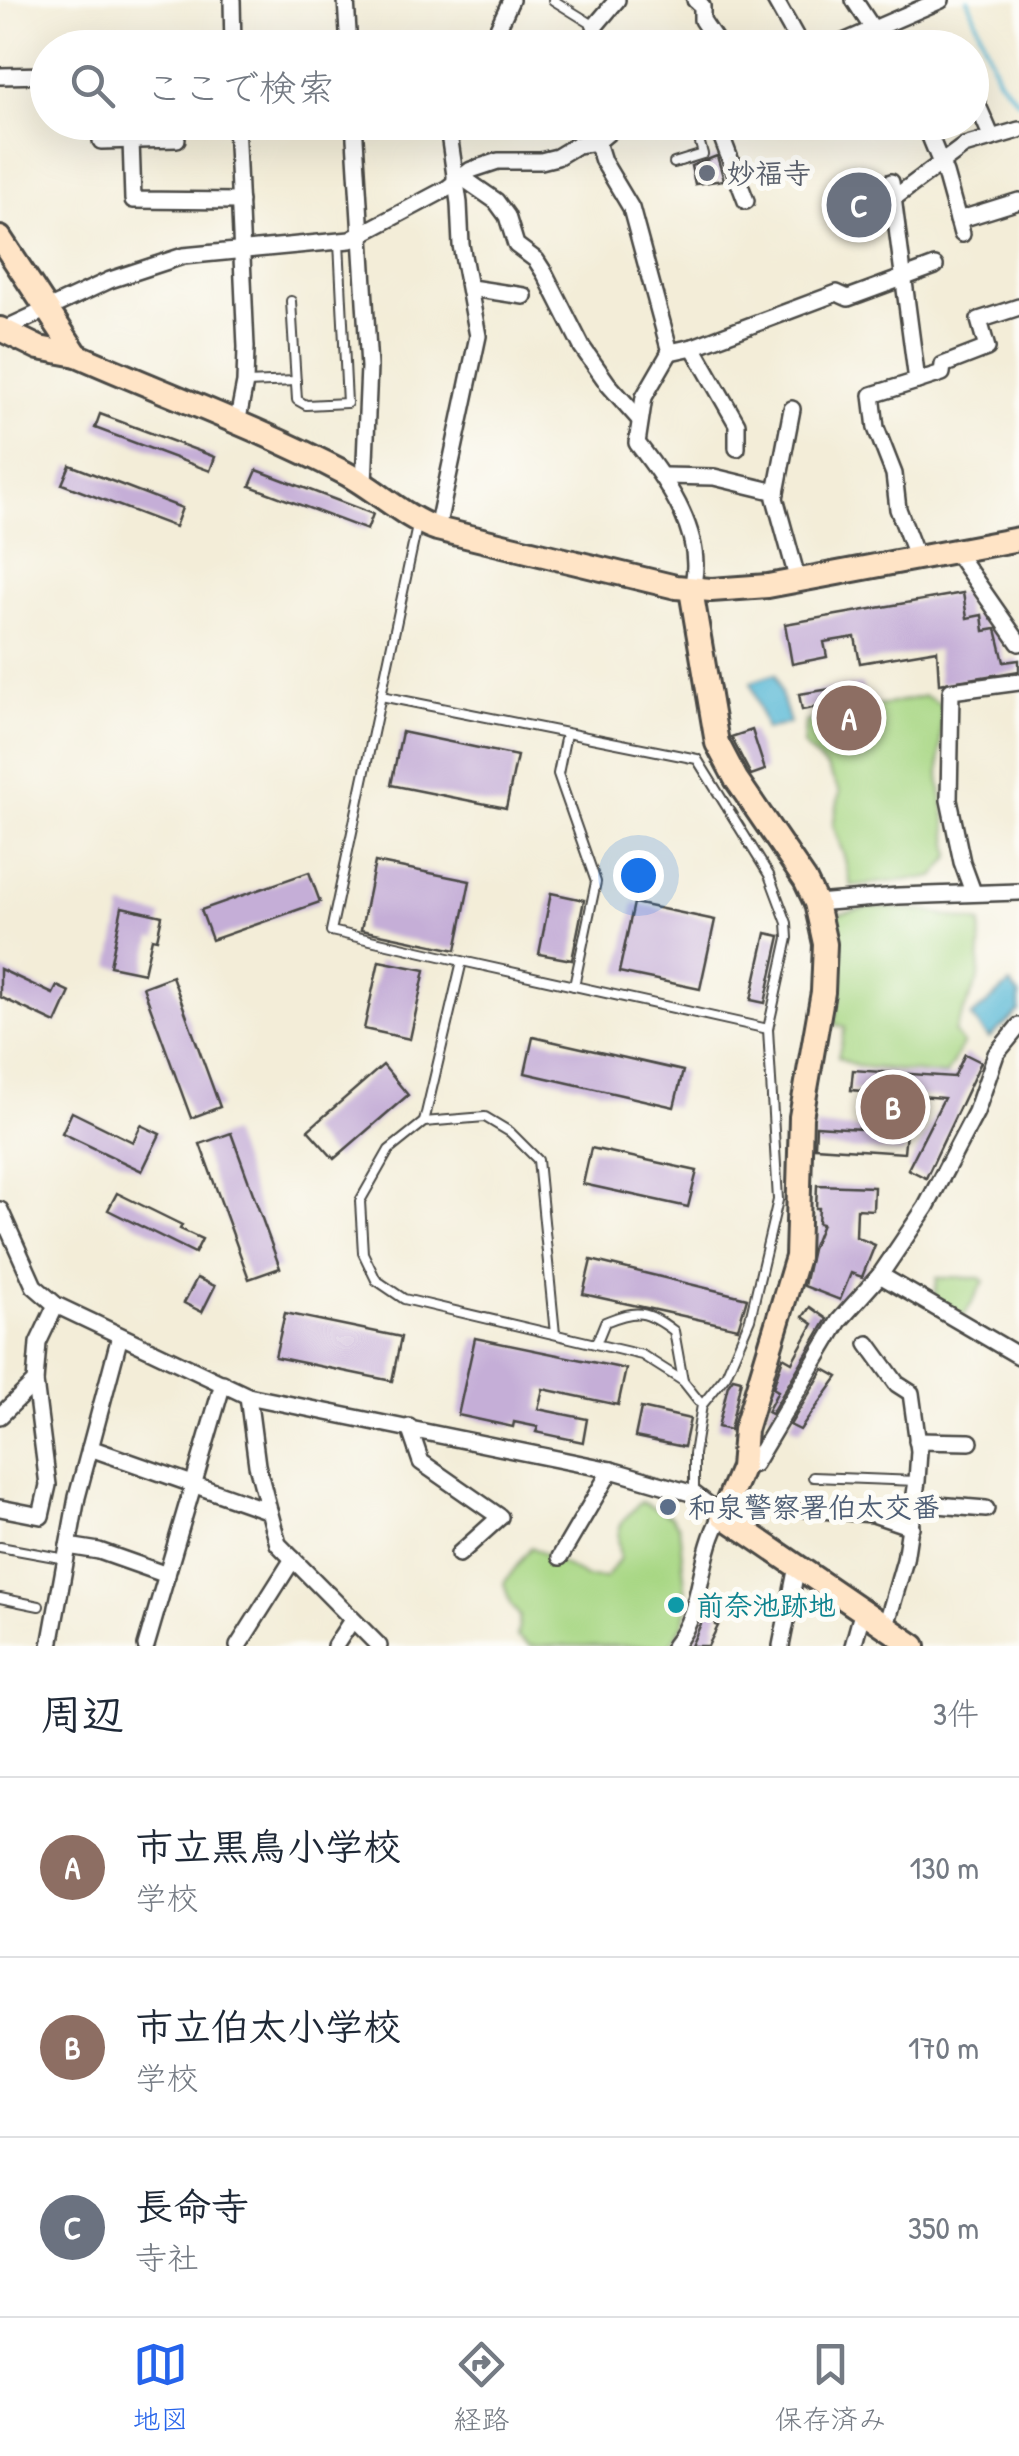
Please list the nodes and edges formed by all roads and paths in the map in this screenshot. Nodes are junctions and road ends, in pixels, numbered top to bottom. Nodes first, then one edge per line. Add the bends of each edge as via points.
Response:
1 (232, 0) edge
2 (346, 0) edge
3 (511, 0) edge
4 (553, 0) edge
5 (618, 0) edge
6 (694, 0) edge
7 (775, 0) edge
8 (854, 0) edge
9 (941, 0) edge
10 (596, 26) junction
11 (873, 29) joint
12 (233, 30) edge
13 (347, 30) edge
14 (497, 30) edge
15 (598, 30) edge
16 (709, 30) edge
17 (792, 30) edge
18 (30, 75) edge
19 (0, 76) edge
20 (989, 129) edge
21 (1019, 130) edge
22 (992, 138) junction
23 (989, 139) edge
24 (139, 140) edge
25 (237, 140) edge
26 (355, 140) edge
27 (451, 140) edge
28 (599, 140) edge
29 (699, 140) edge
30 (723, 140) edge
31 (930, 140) edge
32 (985, 140) edge
33 (597, 142) junction
34 (938, 162) junction
35 (674, 163) dead end
36 (455, 179) junction
37 (746, 200) dead end
38 (240, 201) junction
39 (1019, 201) edge
40 (362, 236) junction
41 (0, 238) edge
42 (339, 242) junction
43 (242, 250) junction
44 (935, 266) dead end
45 (901, 278) junction
46 (471, 288) junction
47 (512, 290) dead end
48 (291, 301) dead end
49 (1019, 307) edge
50 (49, 309) junction
51 (3, 330) edge
52 (693, 347) junction
53 (670, 352) junction
54 (77, 355) junction
55 (296, 381) junction
56 (916, 381) junction
57 (245, 383) junction
58 (792, 410) dead end
59 (640, 420) junction
60 (236, 424) junction
61 (736, 448) dead end
62 (663, 476) junction
63 (364, 484) junction
64 (776, 492) junction
65 (427, 526) junction
66 (1019, 539) edge
67 (956, 550) junction
68 (917, 558) junction
69 (798, 581) junction
70 (691, 590) junction
71 (1019, 644) edge
72 (1019, 682) edge
73 (381, 696) junction
74 (566, 734) junction
75 (974, 892) junction
76 (1019, 892) edge
77 (816, 904) junction
78 (462, 960) junction
79 (574, 986) junction
80 (1019, 1026) edge
81 (768, 1029) junction
82 (424, 1122) junction
83 (0, 1210) edge
84 (880, 1274) junction
85 (56, 1306) junction
86 (555, 1334) junction
87 (120, 1336) junction
88 (596, 1344) junction
89 (868, 1344) dead end
90 (1019, 1356) edge
91 (683, 1381) junction
92 (35, 1382) junction
93 (222, 1383) junction
94 (248, 1396) junction
95 (702, 1405) junction
96 (0, 1416) edge
97 (409, 1427) junction
98 (918, 1442) junction
99 (970, 1442) dead end
100 (90, 1448) junction
101 (742, 1468) junction
102 (611, 1470) junction
103 (813, 1477) dead end
104 (917, 1481) junction
105 (193, 1484) junction
106 (694, 1494) junction
107 (913, 1503) junction
108 (0, 1508) edge
109 (986, 1508) dead end
110 (806, 1509) dead end
111 (269, 1512) junction
112 (722, 1516) junction
113 (911, 1527) junction
114 (0, 1547) edge
115 (67, 1553) junction
116 (459, 1554) dead end
117 (560, 1557) dead end
118 (293, 1559) junction
119 (797, 1566) junction
120 (167, 1575) junction
121 (0, 1598) edge
122 (39, 1606) dead end
123 (862, 1610) junction
124 (352, 1620) junction
125 (886, 1626) junction
126 (50, 1646) edge
127 (146, 1646) edge
128 (238, 1646) edge
129 (335, 1646) edge
130 (379, 1646) edge
131 (674, 1646) edge
132 (780, 1646) edge
133 (853, 1646) edge
134 (914, 1646) edge

1 - 12 street
2 - 13 street
3 - 14 street
4 - 10 lane
5 - 10 street
6 - 16 street
7 - 17 street
8 - 11 street
9 - 11 street
10 - 15 lane
18 - 19 street
20 - 22 street
21 - 22 street
22 - 23 street
24 - 38 street via 132,200
25 - 38 street
26 - 40 street
27 - 36 street
28 - 33 street
29 - 35 lane via 703,154
30 - 37 street
31 - 34 street
32 - 34 street
33 - 36 street via 541,161 498,161
33 - 53 street via 631,208
34 - 39 street via 960,227
34 - 45 street via 893,190
36 - 40 street
36 - 46 street
36 - 59 street via 496,201 516,245 545,274 582,347
38 - 43 street
40 - 42 street
40 - 63 street via 369,368
41 - 50 street
42 - 43 street
42 - 55 lane via 347,404 306,405 297,400
43 - 50 street via 183,256
43 - 57 street
44 - 45 street
45 - 52 street via 848,298 837,293
45 - 56 street
46 - 47 street
46 - 65 street via 478,336
48 - 55 lane
49 - 56 street via 979,320 986,348
50 - 51 street
50 - 54 street
51 - 54 street via 39,348
52 - 53 street
52 - 61 street via 738,424
53 - 59 street via 644,397
54 - 60 street
55 - 57 lane
56 - 68 street via 872,395 876,428 900,472 898,509
57 - 60 street
58 - 64 street via 793,445
59 - 62 street via 636,443
60 - 63 street
62 - 64 street via 714,477
62 - 70 street via 692,551
63 - 65 street
64 - 69 street
65 - 70 street
65 - 73 lane
66 - 67 street
67 - 68 street
67 - 71 street
68 - 69 street
69 - 70 street
70 - 77 street via 717,743
72 - 75 street via 950,691 949,800
73 - 74 lane
73 - 78 lane via 331,931
74 - 79 lane via 558,774 596,882
74 - 81 lane via 686,755 703,766 769,875 787,922
75 - 76 street
75 - 77 street
77 - 101 street via 825,974 801,1117 797,1257 746,1430
78 - 79 lane
78 - 82 lane
79 - 81 lane
80 - 84 street via 996,1054 976,1112 926,1206
81 - 95 lane via 778,1200 750,1320 726,1374
82 - 86 lane via 485,1117 538,1160
82 - 86 lane via 389,1150 360,1201 363,1254 376,1280 404,1299
83 - 85 street via 34,1286
84 - 90 street
84 - 101 street via 839,1321 754,1464
85 - 87 street
85 - 92 street via 38,1342
86 - 88 lane
87 - 93 street
87 - 100 street
88 - 91 lane via 642,1355
88 - 91 lane via 605,1322 630,1312 654,1316 674,1331
89 - 98 street via 911,1393
91 - 95 lane
92 - 96 street
92 - 108 street via 48,1485 41,1516
93 - 94 street
93 - 105 street
94 - 97 street
94 - 111 street
95 - 106 lane
97 - 102 street
97 - 116 street via 421,1462 500,1517
98 - 99 street
98 - 104 street
100 - 105 street
100 - 115 street
101 - 112 street
102 - 106 street
102 - 117 street
103 - 104 lane
104 - 107 street
105 - 111 street
105 - 120 street
106 - 112 street
107 - 109 street
107 - 113 street
110 - 113 street via 855,1519 872,1514
111 - 118 street via 278,1544
112 - 119 street
112 - 131 street via 711,1534 689,1625
113 - 125 street
114 - 115 lane
115 - 120 street via 99,1551
115 - 126 street
118 - 124 street
118 - 128 street
119 - 123 street
119 - 132 street
120 - 127 street
121 - 122 lane
123 - 125 street
123 - 133 street
124 - 129 street
124 - 130 street
125 - 134 street

